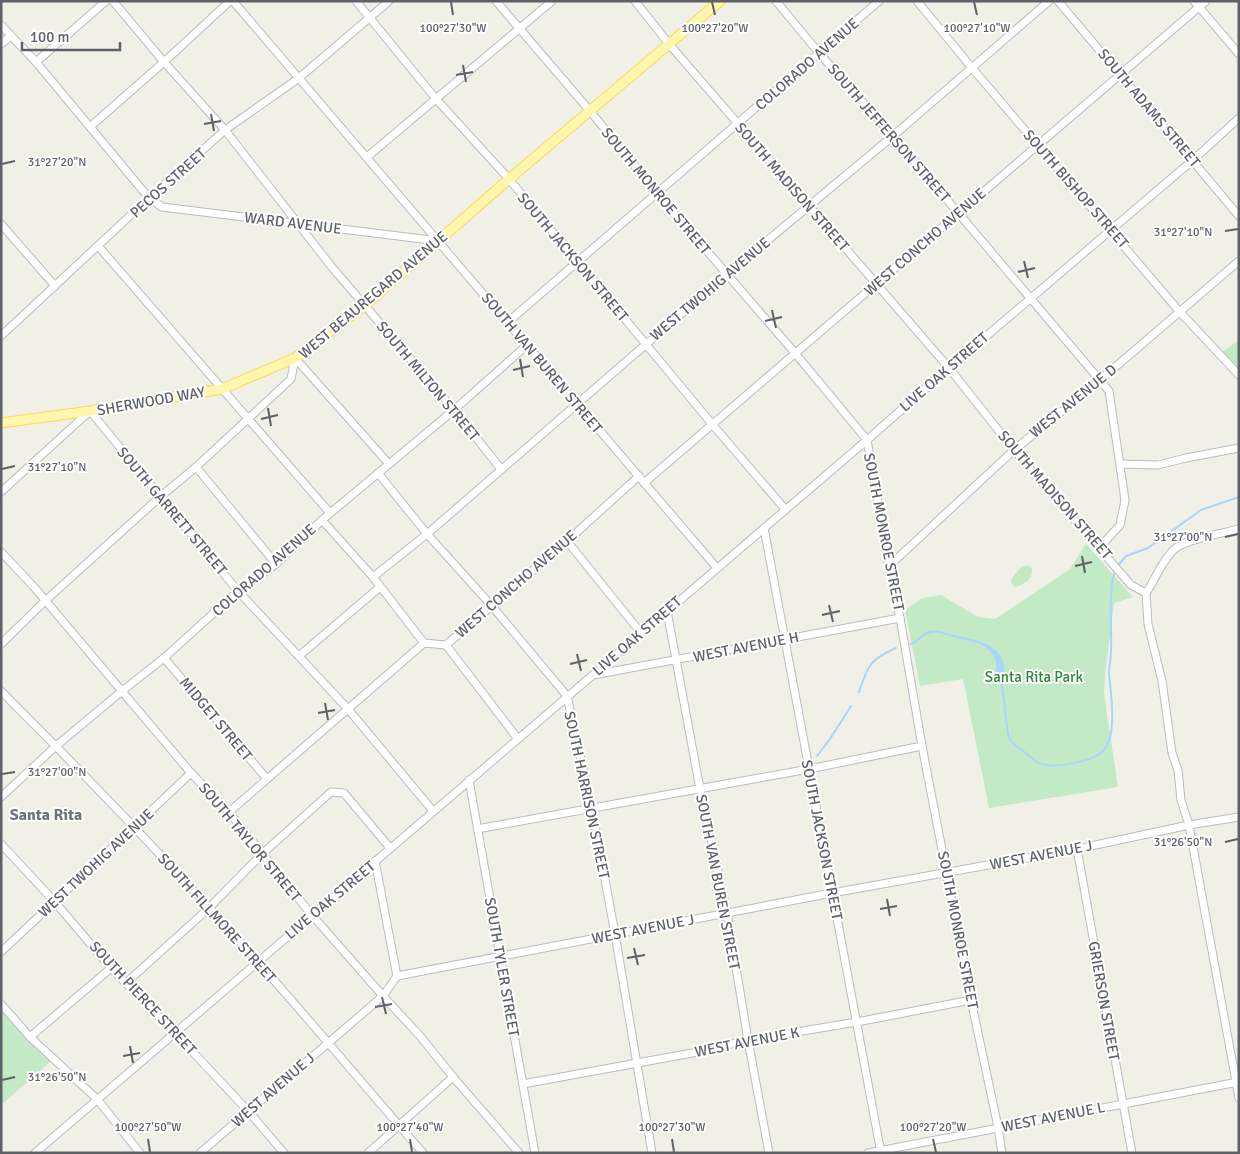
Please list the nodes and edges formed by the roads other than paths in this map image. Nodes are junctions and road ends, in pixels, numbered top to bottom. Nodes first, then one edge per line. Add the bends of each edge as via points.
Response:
1 (106, 1) edge
2 (114, 1) edge
3 (232, 1) edge
4 (356, 1) edge
5 (389, 1) edge
6 (496, 1) edge
7 (552, 1) edge
8 (635, 1) edge
9 (720, 1) edge
10 (776, 1) edge
11 (879, 1) edge
12 (917, 1) edge
13 (1049, 1) edge
14 (1058, 1) edge
15 (1206, 1) edge
16 (1197, 4) edge
17 (370, 18) junction
18 (1, 25) edge
19 (519, 29) junction
20 (10, 36) junction
21 (1, 44) edge
22 (669, 44) junction
23 (819, 53) junction
24 (1239, 54) edge
25 (36, 62) junction
26 (164, 62) junction
27 (972, 68) junction
28 (1120, 75) junction
29 (299, 78) junction
30 (436, 99) junction
31 (590, 110) junction
32 (1239, 118) edge
33 (738, 124) junction
34 (91, 126) junction
35 (225, 130) junction
36 (894, 136) junction
37 (1038, 145) junction
38 (367, 157) junction
39 (1193, 160) junction
40 (509, 180) junction
41 (657, 193) junction
42 (149, 198) junction
43 (809, 206) junction
44 (958, 213) junction
45 (1239, 216) edge
46 (1, 224) edge
47 (298, 224) junction
48 (1111, 229) junction
49 (439, 241) junction
50 (99, 247) junction
51 (1239, 261) edge
52 (577, 262) junction
53 (726, 275) junction
54 (876, 284) junction
55 (55, 286) junction
56 (1031, 298) junction
57 (364, 306) junction
58 (1180, 311) junction
59 (508, 322) junction
60 (1, 336) edge
61 (645, 344) junction
62 (527, 345) junction
63 (795, 353) junction
64 (295, 358) junction
65 (949, 368) junction
66 (1239, 374) edge
67 (1099, 381) junction
68 (222, 389) junction
69 (576, 403) junction
70 (454, 410) junction
71 (90, 411) junction
72 (247, 418) junction
73 (2, 422) edge
74 (712, 424) junction
75 (867, 440) junction
76 (1239, 448) edge
77 (1014, 450) junction
78 (389, 464) junction
79 (1120, 464) junction
80 (196, 467) junction
81 (501, 469) junction
82 (378, 473) junction
83 (638, 476) junction
84 (644, 483) junction
85 (1, 492) edge
86 (160, 497) junction
87 (785, 510) junction
88 (330, 513) junction
89 (322, 520) junction
90 (764, 528) junction
91 (1239, 529) edge
92 (427, 534) junction
93 (568, 541) junction
94 (1100, 547) junction
95 (1, 552) edge
96 (276, 564) junction
97 (889, 566) junction
98 (716, 568) junction
99 (373, 577) junction
100 (380, 587) junction
101 (238, 591) junction
102 (1146, 593) junction
103 (45, 602) junction
104 (492, 606) junction
105 (667, 611) junction
106 (900, 618) junction
107 (641, 633) junction
108 (784, 640) junction
109 (424, 643) junction
110 (1, 644) edge
111 (446, 645) junction
112 (299, 656) junction
113 (164, 658) junction
114 (676, 660) junction
115 (592, 676) junction
116 (1, 691) edge
117 (122, 691) junction
118 (567, 696) junction
119 (348, 709) junction
120 (518, 739) junction
121 (56, 746) junction
122 (922, 746) junction
123 (809, 769) junction
124 (191, 773) junction
125 (267, 779) junction
126 (469, 780) junction
127 (700, 789) junction
128 (1, 797) edge
129 (592, 809) junction
130 (433, 811) junction
131 (229, 812) junction
132 (1239, 817) edge
133 (1189, 825) junction
134 (134, 827) junction
135 (478, 829) junction
136 (1, 844) edge
137 (390, 848) junction
138 (1077, 849) junction
139 (262, 854) junction
140 (375, 861) junction
141 (947, 873) junction
142 (832, 893) junction
143 (54, 901) junction
144 (209, 908) junction
145 (727, 913) junction
146 (312, 914) junction
147 (615, 934) junction
148 (1, 952) edge
149 (499, 957) junction
150 (258, 962) junction
151 (111, 968) junction
152 (396, 976) junction
153 (127, 982) junction
154 (383, 996) junction
155 (971, 1000) junction
156 (1, 1004) edge
157 (857, 1022) junction
158 (175, 1033) junction
159 (30, 1037) junction
160 (748, 1040) junction
161 (327, 1043) junction
162 (637, 1064) junction
163 (453, 1077) junction
164 (1237, 1082) edge
165 (523, 1084) junction
166 (1239, 1098) edge
167 (97, 1099) junction
168 (1123, 1104) junction
169 (249, 1112) junction
170 (399, 1126) junction
171 (998, 1128) junction
172 (881, 1152) edge
173 (35, 1153) edge
174 (140, 1153) edge
175 (200, 1153) edge
176 (284, 1153) edge
177 (368, 1153) edge
178 (423, 1153) edge
179 (519, 1153) edge
180 (536, 1153) edge
181 (652, 1153) edge
182 (769, 1153) edge
183 (868, 1153) edge
184 (1002, 1153) edge
185 (1132, 1153) edge

1 - 25 street
2 - 26 street, SOUTH MILTON STREET
3 - 26 street
3 - 29 street, SOUTH VAN BUREN STREET
4 - 17 street, SOUTH JACKSON STREET
5 - 17 street, PECOS STREET
6 - 19 street, SOUTH MONROE STREET
7 - 19 street
8 - 22 street, SOUTH MADISON STREET
9 - 22 main road, WEST BEAUREGARD AVENUE
10 - 23 street, SOUTH JEFFERSON STREET
11 - 23 street, COLORADO AVENUE
12 - 27 street, SOUTH BISHOP STREET
13 - 27 street, WEST TWOHIG AVENUE
14 - 28 street, SOUTH ADAMS STREET
15 - 16 street, WEST CONCHO AVENUE
16 - 24 street
16 - 28 street, WEST CONCHO AVENUE
17 - 29 street, PECOS STREET
17 - 30 street, SOUTH JACKSON STREET
18 - 20 street
19 - 30 street
19 - 31 street, SOUTH MONROE STREET
20 - 21 street
20 - 25 street
22 - 31 main road, WEST BEAUREGARD AVENUE
22 - 33 street, SOUTH MADISON STREET
23 - 33 street, COLORADO AVENUE
23 - 36 street, SOUTH JEFFERSON STREET
25 - 34 street
26 - 34 street
26 - 35 street, SOUTH MILTON STREET
27 - 36 street, WEST TWOHIG AVENUE
27 - 37 street, SOUTH BISHOP STREET
28 - 37 street, WEST CONCHO AVENUE
28 - 39 street, SOUTH ADAMS STREET
29 - 35 street, PECOS STREET
29 - 38 street, SOUTH VAN BUREN STREET
30 - 38 street
30 - 40 street, SOUTH JACKSON STREET
31 - 40 main road, WEST BEAUREGARD AVENUE
31 - 41 street, SOUTH MONROE STREET
32 - 39 street, LIVE OAK STREET
33 - 41 street, COLORADO AVENUE
33 - 43 street, SOUTH MADISON STREET
34 - 42 street
35 - 42 street, PECOS STREET
35 - 47 street, SOUTH MILTON STREET
36 - 43 street, WEST TWOHIG AVENUE
36 - 44 street, SOUTH JEFFERSON STREET
37 - 44 street, WEST CONCHO AVENUE
37 - 48 street, SOUTH BISHOP STREET
38 - 49 street, SOUTH VAN BUREN STREET
39 - 45 street, SOUTH ADAMS STREET
39 - 48 street, LIVE OAK STREET
40 - 49 main road, WEST BEAUREGARD AVENUE
40 - 52 street, SOUTH JACKSON STREET
41 - 52 street, COLORADO AVENUE
41 - 53 street, SOUTH MONROE STREET
42 - 47 street, WARD AVENUE via 162,207
42 - 50 street, PECOS STREET
43 - 53 street, WEST TWOHIG AVENUE
43 - 54 street, SOUTH MADISON STREET
44 - 54 street, WEST CONCHO AVENUE
44 - 56 street, SOUTH JEFFERSON STREET
46 - 55 street
47 - 49 street, WARD AVENUE
47 - 57 street, SOUTH MILTON STREET
48 - 56 street, LIVE OAK STREET
48 - 58 street, SOUTH BISHOP STREET
49 - 57 main road, WEST BEAUREGARD AVENUE
49 - 59 street, SOUTH VAN BUREN STREET
50 - 55 street, PECOS STREET
50 - 68 street
51 - 58 street, WEST AVENUE D
52 - 59 street, COLORADO AVENUE
52 - 61 street, SOUTH JACKSON STREET
53 - 61 street, WEST TWOHIG AVENUE
53 - 63 street, SOUTH MONROE STREET
54 - 63 street, WEST CONCHO AVENUE
54 - 65 street, SOUTH MADISON STREET
55 - 60 street, PECOS STREET
56 - 65 street, LIVE OAK STREET
56 - 67 street, SOUTH JEFFERSON STREET
57 - 64 main road, WEST BEAUREGARD AVENUE
57 - 70 street, SOUTH MILTON STREET
58 - 66 street, SOUTH BISHOP STREET
58 - 67 street, WEST AVENUE D
59 - 62 street, SOUTH VAN BUREN STREET
61 - 69 street, WEST TWOHIG AVENUE
61 - 74 street, SOUTH JACKSON STREET
62 - 69 street, SOUTH VAN BUREN STREET
62 - 70 street, COLORADO AVENUE
63 - 74 street, WEST CONCHO AVENUE
63 - 75 street, SOUTH MONROE STREET
64 - 68 main road, SHERWOOD WAY
64 - 72 street, WEST BEAUREGARD AVENUE via 291,379
64 - 78 street
65 - 75 street, LIVE OAK STREET
65 - 77 street, SOUTH MADISON STREET
67 - 77 street, WEST AVENUE D
67 - 79 street, SOUTH JEFFERSON STREET via 1109,391
68 - 71 main road, SHERWOOD WAY
68 - 72 street
69 - 81 street, WEST TWOHIG AVENUE
69 - 83 street, SOUTH VAN BUREN STREET
70 - 78 street, COLORADO AVENUE
70 - 81 street, SOUTH MILTON STREET
71 - 73 main road, SHERWOOD WAY
71 - 85 street
71 - 86 street, SOUTH GARRETT STREET
72 - 80 street, WEST BEAUREGARD AVENUE
72 - 88 street
74 - 84 street, WEST CONCHO AVENUE
74 - 87 street, SOUTH JACKSON STREET
75 - 87 street, LIVE OAK STREET
75 - 97 street, SOUTH MONROE STREET
76 - 79 street via 1158,465
77 - 94 street, SOUTH MADISON STREET
77 - 97 street, WEST AVENUE D
78 - 82 street, COLORADO AVENUE
79 - 94 street, SOUTH JEFFERSON STREET via 1125,500 1120,525
80 - 86 street, WEST BEAUREGARD AVENUE
80 - 96 street
81 - 92 street, WEST TWOHIG AVENUE
82 - 88 street, COLORADO AVENUE
82 - 92 street, SOUTH HARRISON STREET
83 - 84 street, SOUTH VAN BUREN STREET
83 - 93 street, WEST CONCHO AVENUE
84 - 98 street, SOUTH VAN BUREN STREET
86 - 101 street, SOUTH GARRETT STREET
86 - 103 street, WEST BEAUREGARD AVENUE
87 - 90 street, LIVE OAK STREET
88 - 89 street, COLORADO AVENUE
89 - 96 street, COLORADO AVENUE
89 - 99 street
90 - 98 street, LIVE OAK STREET
90 - 108 street, SOUTH JACKSON STREET
91 - 102 street via 1176,548
92 - 99 street, WEST TWOHIG AVENUE
92 - 104 street, SOUTH HARRISON STREET
93 - 104 street, WEST CONCHO AVENUE
93 - 107 street
94 - 102 street, SOUTH MADISON STREET via 1132,584
95 - 103 street, SOUTH TAYLOR STREET
96 - 101 street, COLORADO AVENUE
97 - 106 street, SOUTH MONROE STREET
98 - 105 street, LIVE OAK STREET
99 - 100 street
100 - 109 street
100 - 112 street
101 - 112 street, SOUTH GARRETT STREET
101 - 113 street, COLORADO AVENUE
102 - 133 street via 1148,624
103 - 110 street, WEST BEAUREGARD AVENUE
103 - 117 street, SOUTH TAYLOR STREET
104 - 111 street, WEST CONCHO AVENUE
104 - 118 street, SOUTH HARRISON STREET
105 - 107 street, LIVE OAK STREET
105 - 114 street, SOUTH VAN BUREN STREET
106 - 108 street, WEST AVENUE H
106 - 122 street, SOUTH MONROE STREET
107 - 115 street, LIVE OAK STREET
108 - 114 street, WEST AVENUE H
108 - 123 street, SOUTH JACKSON STREET
109 - 111 street, WEST CONCHO AVENUE
109 - 119 street
111 - 120 street
112 - 119 street, SOUTH GARRETT STREET
113 - 117 street, COLORADO AVENUE
113 - 125 street, MIDGET STREET
114 - 115 street, WEST AVENUE H
114 - 127 street, SOUTH VAN BUREN STREET
115 - 118 street, LIVE OAK STREET
116 - 121 street, SOUTH FILLMORE STREET
117 - 121 street, COLORADO AVENUE
117 - 124 street, SOUTH TAYLOR STREET
118 - 120 street, LIVE OAK STREET
118 - 129 street, SOUTH HARRISON STREET
119 - 125 street
119 - 130 street, SOUTH GARRETT STREET
120 - 126 street, LIVE OAK STREET
121 - 128 street, COLORADO AVENUE
121 - 134 street, SOUTH FILLMORE STREET
122 - 123 street
122 - 141 street, SOUTH MONROE STREET
123 - 127 street
123 - 142 street, SOUTH JACKSON STREET
124 - 131 street, SOUTH TAYLOR STREET
124 - 134 street, WEST TWOHIG AVENUE
125 - 131 street
126 - 130 street, LIVE OAK STREET
126 - 135 street, SOUTH TYLER STREET
127 - 129 street
127 - 145 street, SOUTH VAN BUREN STREET
129 - 135 street
129 - 147 street, SOUTH HARRISON STREET
130 - 137 street, LIVE OAK STREET
131 - 139 street, SOUTH TAYLOR STREET
132 - 133 street, WEST AVENUE J
133 - 138 street, WEST AVENUE J
133 - 164 street
134 - 143 street, WEST TWOHIG AVENUE
134 - 144 street, SOUTH FILLMORE STREET
135 - 149 street, SOUTH TYLER STREET
136 - 143 street, SOUTH PIERCE STREET
137 - 139 street via 344,793 331,792
137 - 140 street, LIVE OAK STREET
138 - 141 street, WEST AVENUE J
138 - 168 street, GRIERSON STREET
139 - 144 street
139 - 146 street, SOUTH TAYLOR STREET
140 - 146 street, LIVE OAK STREET
140 - 152 street
141 - 142 street, WEST AVENUE J
141 - 155 street, SOUTH MONROE STREET
142 - 145 street, WEST AVENUE J
142 - 157 street, SOUTH JACKSON STREET
143 - 148 street, WEST TWOHIG AVENUE
143 - 151 street, SOUTH PIERCE STREET
144 - 150 street, SOUTH FILLMORE STREET
144 - 153 street
145 - 147 street, WEST AVENUE J
145 - 160 street, SOUTH VAN BUREN STREET
146 - 150 street, LIVE OAK STREET
146 - 154 street, SOUTH TAYLOR STREET
147 - 149 street, WEST AVENUE J
147 - 162 street, SOUTH HARRISON STREET
149 - 152 street, WEST AVENUE J
149 - 165 street, SOUTH TYLER STREET
150 - 158 street, LIVE OAK STREET
150 - 161 street, SOUTH FILLMORE STREET
151 - 153 street, SOUTH PIERCE STREET
151 - 159 street
152 - 154 street, WEST AVENUE J
153 - 158 street, SOUTH PIERCE STREET
154 - 161 street, WEST AVENUE J
154 - 163 street, SOUTH TAYLOR STREET
155 - 157 street, WEST AVENUE K
155 - 171 street, SOUTH MONROE STREET
156 - 159 street
157 - 160 street, WEST AVENUE K
157 - 172 street, SOUTH JACKSON STREET
158 - 167 street, LIVE OAK STREET
158 - 169 street, SOUTH PIERCE STREET
159 - 167 street
160 - 162 street, WEST AVENUE K
160 - 182 street, SOUTH VAN BUREN STREET
161 - 169 street, WEST AVENUE J
161 - 170 street, SOUTH FILLMORE STREET
162 - 165 street, WEST AVENUE K
162 - 181 street, SOUTH HARRISON STREET
163 - 170 street
163 - 179 street, SOUTH TAYLOR STREET
164 - 166 street
164 - 168 street, WEST AVENUE L
165 - 180 street, SOUTH TYLER STREET
167 - 173 street, LIVE OAK STREET
167 - 174 street
168 - 171 street, WEST AVENUE L
168 - 185 street, GRIERSON STREET
169 - 175 street, WEST AVENUE J
169 - 176 street, SOUTH PIERCE STREET
170 - 177 street
170 - 178 street, SOUTH FILLMORE STREET
171 - 172 street, WEST AVENUE L
171 - 184 street, SOUTH MONROE STREET
172 - 183 street, WEST AVENUE L

